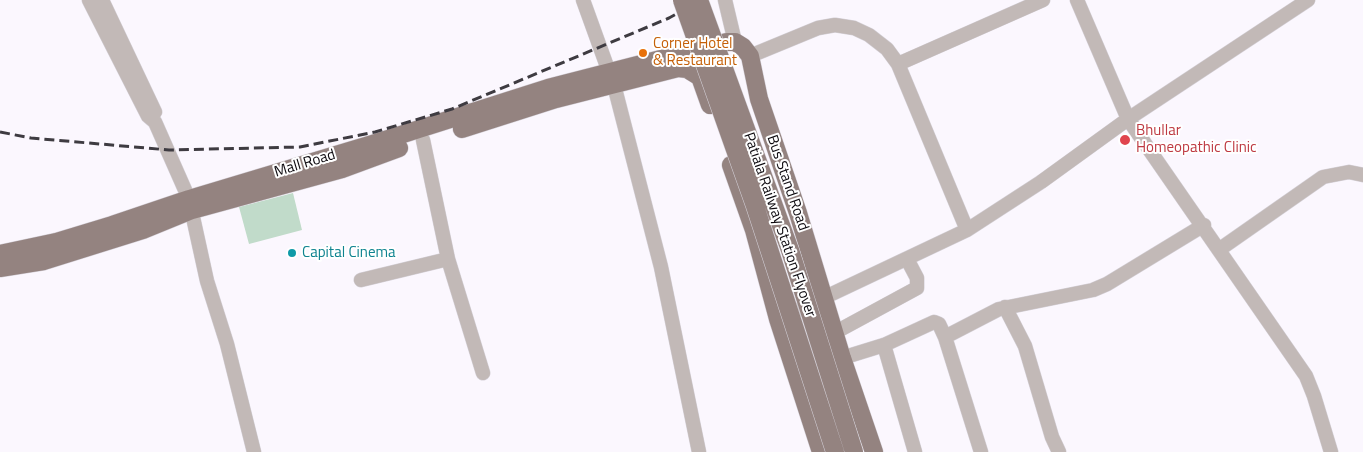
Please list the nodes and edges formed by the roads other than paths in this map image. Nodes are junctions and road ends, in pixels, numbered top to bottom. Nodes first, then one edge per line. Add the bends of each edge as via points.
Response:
1 (89, 0) edge
2 (102, 0) edge
3 (583, 0) edge
4 (682, 0) edge
5 (699, 0) edge
6 (725, 0) edge
7 (1042, 0) edge
8 (1077, 0) edge
9 (1308, 0) edge
10 (735, 42) junction
11 (750, 56) junction
12 (898, 64) junction
13 (611, 78) junction
14 (1128, 119) junction
15 (155, 122) junction
16 (423, 140) junction
17 (1363, 175) edge
18 (190, 205) junction
19 (1204, 225) junction
20 (967, 230) junction
21 (1220, 249) junction
22 (0, 254) edge
23 (448, 259) junction
24 (907, 259) junction
25 (0, 268) edge
26 (360, 280) dead end
27 (824, 300) junction
28 (1005, 307) junction
29 (778, 319) junction
30 (834, 333) junction
31 (945, 337) junction
32 (884, 344) junction
33 (842, 358) junction
34 (483, 373) dead end
35 (254, 452) edge
36 (699, 452) edge
37 (821, 452) edge
38 (835, 452) edge
39 (854, 452) edge
40 (874, 452) edge
41 (915, 452) edge
42 (981, 452) edge
43 (1059, 452) edge
44 (1331, 452) edge

1 - 15 street via 148,116
2 - 15 street via 156,113
3 - 13 street
4 - 38 main road, Patiala Railway Station Flyover, bridge via 755,206
5 - 39 main road, Patiala Railway Station Flyover, bridge via 790,250
6 - 10 street
7 - 12 street
8 - 14 street
9 - 14 street
10 - 11 main road
10 - 13 main road
11 - 12 street via 818,28 835,25 869,35 887,49
11 - 27 main road, Bus Stand Road via 759,99
12 - 20 street
13 - 16 main road, Mall Road via 589,90
13 - 18 main road, Mall Road via 548,88
13 - 29 main road via 678,68 700,77 754,230
13 - 36 street via 661,267
14 - 19 street
14 - 20 street
15 - 18 street
16 - 18 main road, Mall Road via 342,168
16 - 23 street
17 - 21 street via 1349,172 1323,176
18 - 22 main road, Mall Road
18 - 25 main road, Mall Road via 143,230 44,261
18 - 35 street via 207,281 227,344
19 - 21 street
19 - 28 street via 1093,290
20 - 24 street
21 - 44 street via 1306,376
23 - 26 street
23 - 34 street
24 - 27 street
24 - 30 street via 917,288
27 - 29 street
27 - 30 main road, Bus Stand Road
28 - 31 street
28 - 43 street via 1025,346
29 - 37 main road
30 - 33 main road, Bus Stand Road
31 - 32 street via 936,322
31 - 42 street
32 - 33 street
32 - 41 street
33 - 40 main road, Bus Stand Road

